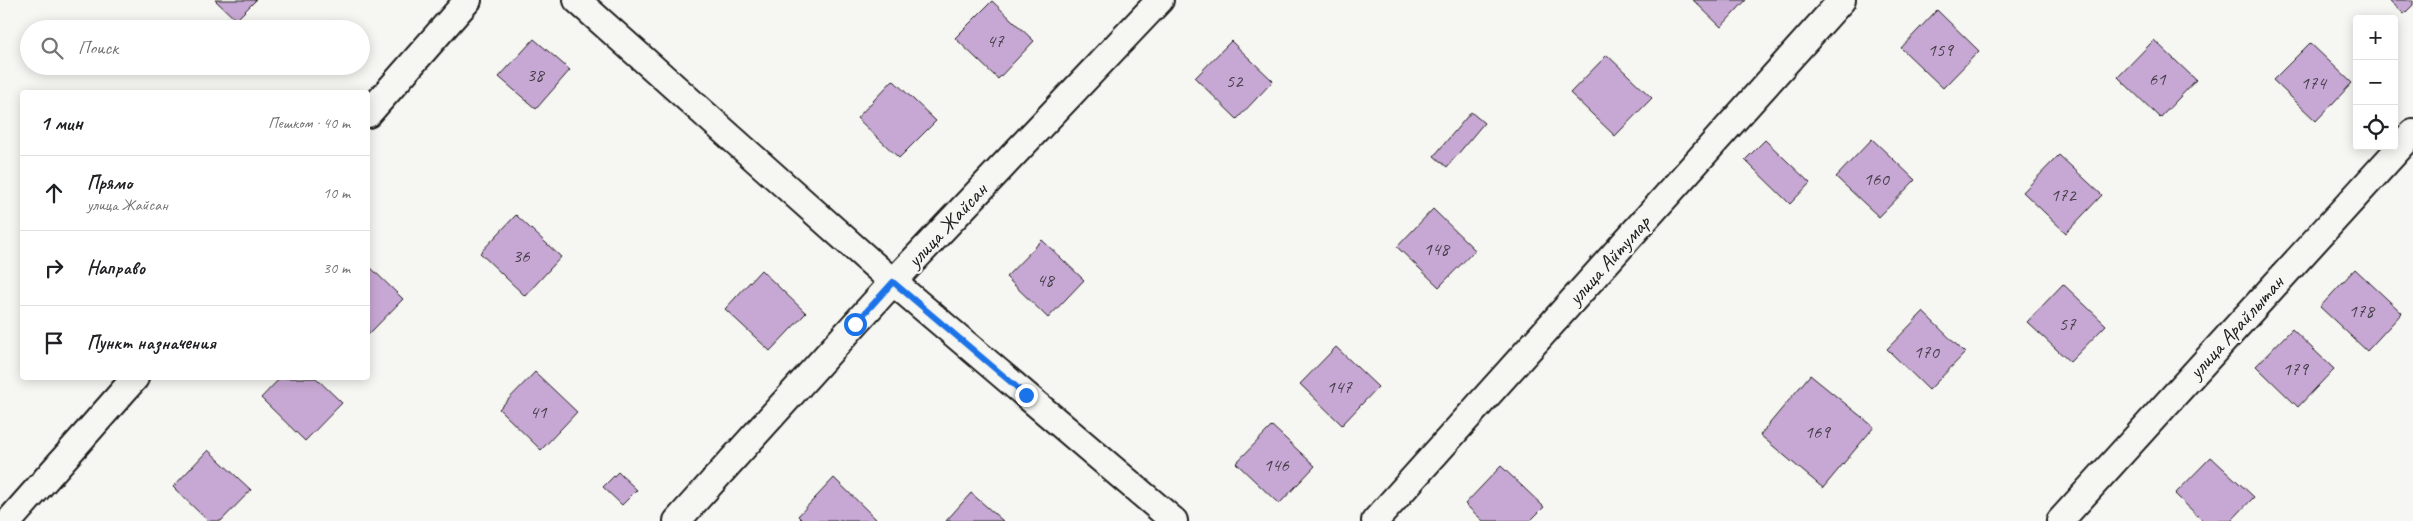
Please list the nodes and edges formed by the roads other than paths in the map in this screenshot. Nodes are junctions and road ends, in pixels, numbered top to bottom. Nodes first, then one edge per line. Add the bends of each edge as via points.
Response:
1 (468, 0) edge
2 (578, 0) edge
3 (1160, 0) edge
4 (1842, 0) edge
5 (370, 112) edge
6 (2413, 133) edge
7 (893, 282) junction
8 (133, 380) edge
9 (8, 521) edge
10 (677, 521) edge
11 (1174, 521) edge
12 (1375, 521) edge
13 (2060, 521) edge

1 - 5 street
2 - 7 street
3 - 7 street, улица Жайсан
4 - 12 street, улица Айтумар
6 - 13 street, улица Арайлытан
7 - 10 street, улица Жайсан
7 - 11 street
8 - 9 street

